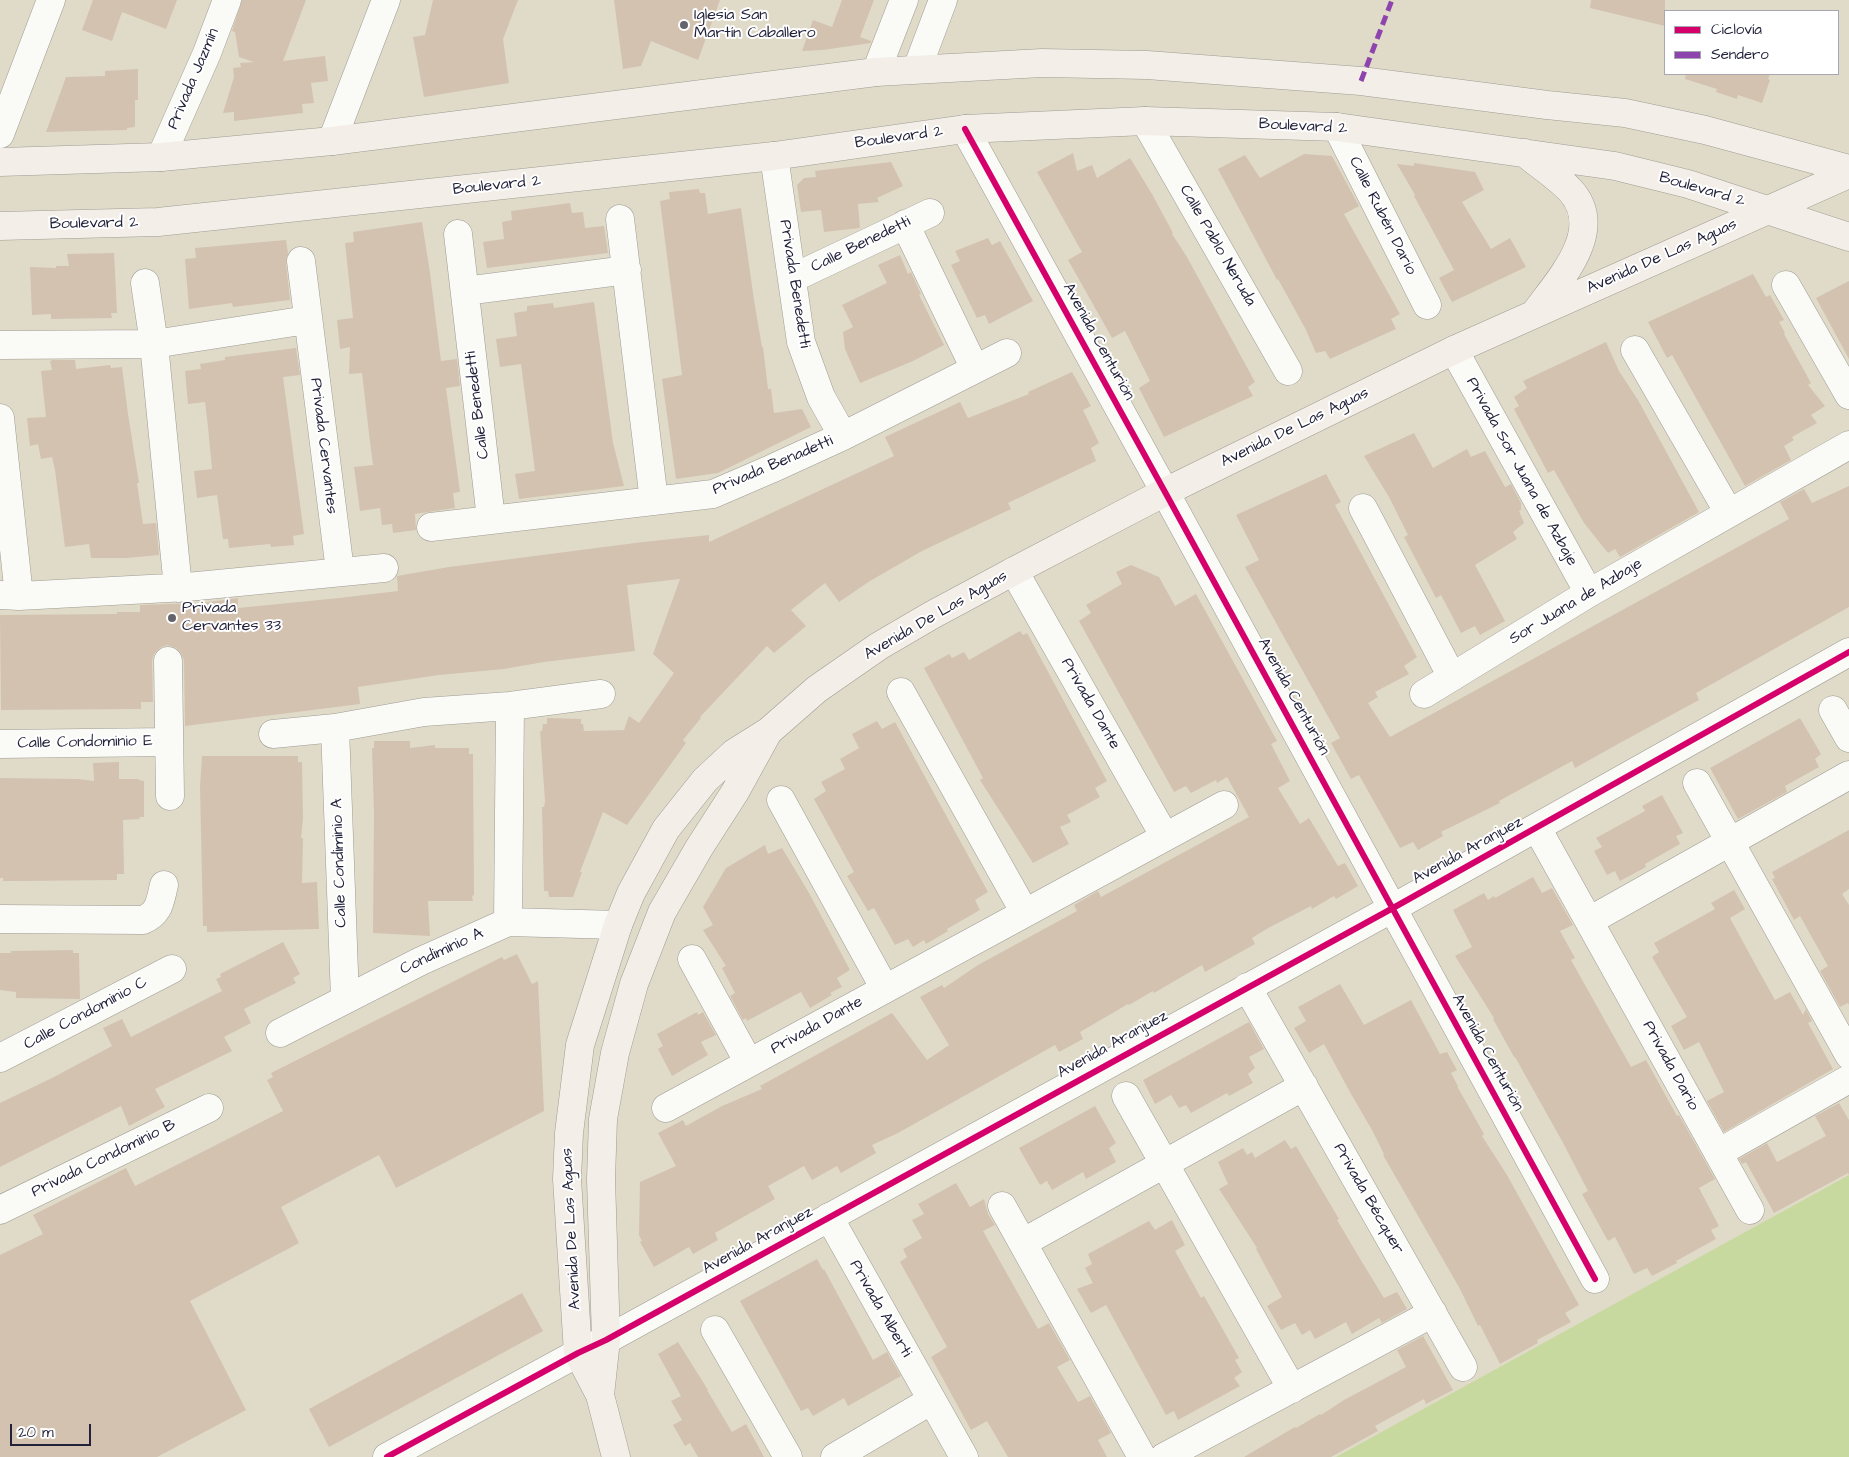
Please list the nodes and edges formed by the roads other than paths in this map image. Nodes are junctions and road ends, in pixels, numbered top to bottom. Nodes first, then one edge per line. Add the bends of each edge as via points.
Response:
1 (51, 0) edge
2 (227, 0) edge
3 (386, 0) edge
4 (904, 0) edge
5 (943, 0) edge
6 (917, 69) junction
7 (876, 72) junction
8 (1145, 122) junction
9 (1337, 127) junction
10 (965, 129) junction
11 (0, 134) edge
12 (332, 141) junction
13 (1525, 153) junction
14 (774, 156) junction
15 (161, 157) junction
16 (0, 162) edge
17 (1849, 169) edge
18 (1849, 174) edge
19 (1768, 210) junction
20 (930, 213) dead end
21 (620, 219) dead end
22 (904, 224) junction
23 (0, 226) edge
24 (458, 234) dead end
25 (1849, 237) edge
26 (301, 261) dead end
27 (627, 270) junction
28 (793, 278) junction
29 (145, 283) dead end
30 (1786, 285) dead end
31 (465, 291) junction
32 (1427, 305) dead end
33 (1535, 313) junction
34 (307, 320) junction
35 (154, 344) junction
36 (0, 345) edge
37 (1454, 350) junction
38 (1635, 350) dead end
39 (1007, 353) dead end
40 (975, 369) junction
41 (1288, 371) dead end
42 (1849, 395) edge
43 (0, 418) edge
44 (842, 436) junction
45 (1849, 445) edge
46 (1166, 492) junction
47 (654, 502) junction
48 (1363, 508) dead end
49 (1729, 513) junction
50 (491, 519) junction
51 (431, 527) dead end
52 (384, 568) dead end
53 (1014, 571) junction
54 (340, 572) junction
55 (178, 588) junction
56 (1589, 593) junction
57 (10, 595) edge
58 (1849, 652) edge
59 (168, 661) dead end
60 (1452, 677) junction
61 (901, 692) dead end
62 (601, 694) dead end
63 (1424, 694) dead end
64 (510, 706) junction
65 (1834, 710) dead end
66 (335, 728) junction
67 (769, 731) junction
68 (273, 734) dead end
69 (1849, 738) edge
70 (169, 742) junction
71 (0, 744) edge
72 (1849, 775) edge
73 (1697, 783) dead end
74 (170, 796) dead end
75 (781, 800) dead end
76 (1224, 805) dead end
77 (1537, 828) junction
78 (1165, 837) junction
79 (1730, 842) junction
80 (164, 885) dead end
81 (1393, 908) junction
82 (1025, 913) junction
83 (0, 919) edge
84 (1589, 921) junction
85 (508, 922) junction
86 (618, 925) junction
87 (692, 958) dead end
88 (172, 969) dead end
89 (1247, 988) junction
90 (885, 989) junction
91 (345, 999) junction
92 (280, 1033) dead end
93 (1849, 1055) edge
94 (0, 1058) edge
95 (749, 1064) junction
96 (1849, 1079) edge
97 (1304, 1086) junction
98 (1126, 1096) dead end
99 (209, 1108) dead end
100 (666, 1108) dead end
101 (1718, 1153) junction
102 (1165, 1163) junction
103 (1002, 1206) dead end
104 (0, 1210) edge
105 (1750, 1210) dead end
106 (829, 1217) junction
107 (1024, 1242) junction
108 (1595, 1279) dead end
109 (1432, 1313) junction
110 (716, 1330) dead end
111 (606, 1340) junction
112 (578, 1353) junction
113 (1463, 1367) dead end
114 (1292, 1389) junction
115 (600, 1395) junction
116 (932, 1400) junction
117 (387, 1457) edge
118 (616, 1457) edge
119 (788, 1457) edge
120 (835, 1457) edge
121 (964, 1457) edge
122 (1142, 1457) edge
123 (1164, 1457) edge

1 - 11 street
2 - 15 street, Privada Jazmín
3 - 12 street
4 - 7 street
5 - 6 street
6 - 7 main road
6 - 17 main road via 1042,63 1128,64 1361,81 1625,113 1705,130
7 - 12 main road
8 - 9 main road, Boulevard 2
8 - 10 main road, Boulevard 2
8 - 41 street, Calle Pablo Neruda
9 - 13 main road, Boulevard 2
9 - 32 street, Calle Rubén Darío
10 - 14 main road, Boulevard 2
10 - 46 street, Avenida Centurión
12 - 15 main road
13 - 19 main road, Boulevard 2 via 1615,166 1688,184
13 - 33 main road via 1570,190 1580,206 1584,226 1581,243 1571,262
14 - 23 main road, Boulevard 2 via 158,222
14 - 28 street, Privada Benedetti
15 - 16 main road
18 - 19 main road, Avenida De Las Aguas
19 - 25 main road, Boulevard 2
19 - 33 main road, Avenida De Las Aguas
20 - 22 street, Calle Benedetti
21 - 27 street
22 - 28 street, Calle Benedetti
22 - 40 street
24 - 31 street, Calle Benedetti
26 - 34 street, Privada Cervantes
27 - 31 street
27 - 47 street
28 - 44 street, Privada Benedetti via 801,342 821,397
29 - 35 street
30 - 42 street
31 - 50 street, Calle Benedetti
33 - 37 main road, Avenida De Las Aguas
34 - 35 street
34 - 54 street, Privada Cervantes
35 - 36 street
35 - 55 street
37 - 46 main road, Avenida De Las Aguas
37 - 56 street, Privada Sor Juana de Azbaje
38 - 49 street
39 - 40 street, Privada Benadetti
40 - 44 street, Privada Benadetti
43 - 57 street
44 - 47 street, Privada Benadetti via 713,494
45 - 49 street, Sor Juana de Azbaje
46 - 53 main road, Avenida De Las Aguas
46 - 81 street, Avenida Centurión
47 - 50 street, Privada Benadetti
48 - 60 street
49 - 56 street, Sor Juana de Azbaje
50 - 51 street, Privada Benadetti
52 - 54 street
53 - 67 main road, Avenida De Las Aguas via 879,646 817,689
53 - 78 street, Privada Dante
54 - 55 street
55 - 57 street
56 - 60 street, Sor Juana de Azbaje
58 - 77 street, Avenida Aranjuez
59 - 70 street
60 - 63 street, Sor Juana de Azbaje
61 - 82 street
62 - 64 street
64 - 66 street via 424,712
64 - 85 street
65 - 69 street
66 - 68 street
66 - 91 street, Calle Condiminio A
67 - 86 main road, Avenida De Las Aguas via 734,753 705,780 666,829 631,892
67 - 111 main road, Avenida De Las Aguas via 662,912 634,984 615,1053 604,1119 601,1179
70 - 71 street, Calle Condominio E
70 - 74 street
72 - 79 street
73 - 79 street
75 - 90 street
76 - 78 street, Privada Dante
77 - 81 street, Avenida Aranjuez
77 - 84 street, Privada Dario
78 - 82 street, Privada Dante
79 - 84 street
79 - 93 street
80 - 83 street via 153,916 143,920
81 - 89 street, Avenida Aranjuez
81 - 108 street, Avenida Centurión
82 - 90 street, Privada Dante
84 - 101 street, Privada Dario
85 - 86 street, Condiminio A
85 - 91 street, Condiminio A
86 - 112 main road, Avenida De Las Aguas via 580,1045 568,1133 567,1179
87 - 95 street
88 - 94 street, Calle Condominio C
89 - 97 street, Privada Bécquer
89 - 106 street, Avenida Aranjuez
90 - 95 street, Privada Dante
91 - 92 street, Condiminio A
95 - 100 street, Privada Dante
96 - 101 street
97 - 102 street
97 - 109 street, Privada Bécquer
98 - 102 street
99 - 104 street, Privada Condominio B
101 - 105 street, Privada Dario
102 - 107 street
102 - 114 street
103 - 107 street
106 - 111 street, Avenida Aranjuez
106 - 116 street, Privada Alberti
107 - 122 street
109 - 113 street, Privada Bécquer
109 - 114 street
110 - 119 street
111 - 112 street, Avenida Aranjuez
111 - 115 main road, Avenida De Las Aguas
112 - 115 main road, Avenida De Las Aguas
112 - 117 street, Avenida Aranjuez
114 - 123 street
115 - 118 main road, Avenida De Las Aguas
116 - 120 street
116 - 121 street, Privada Alberti

